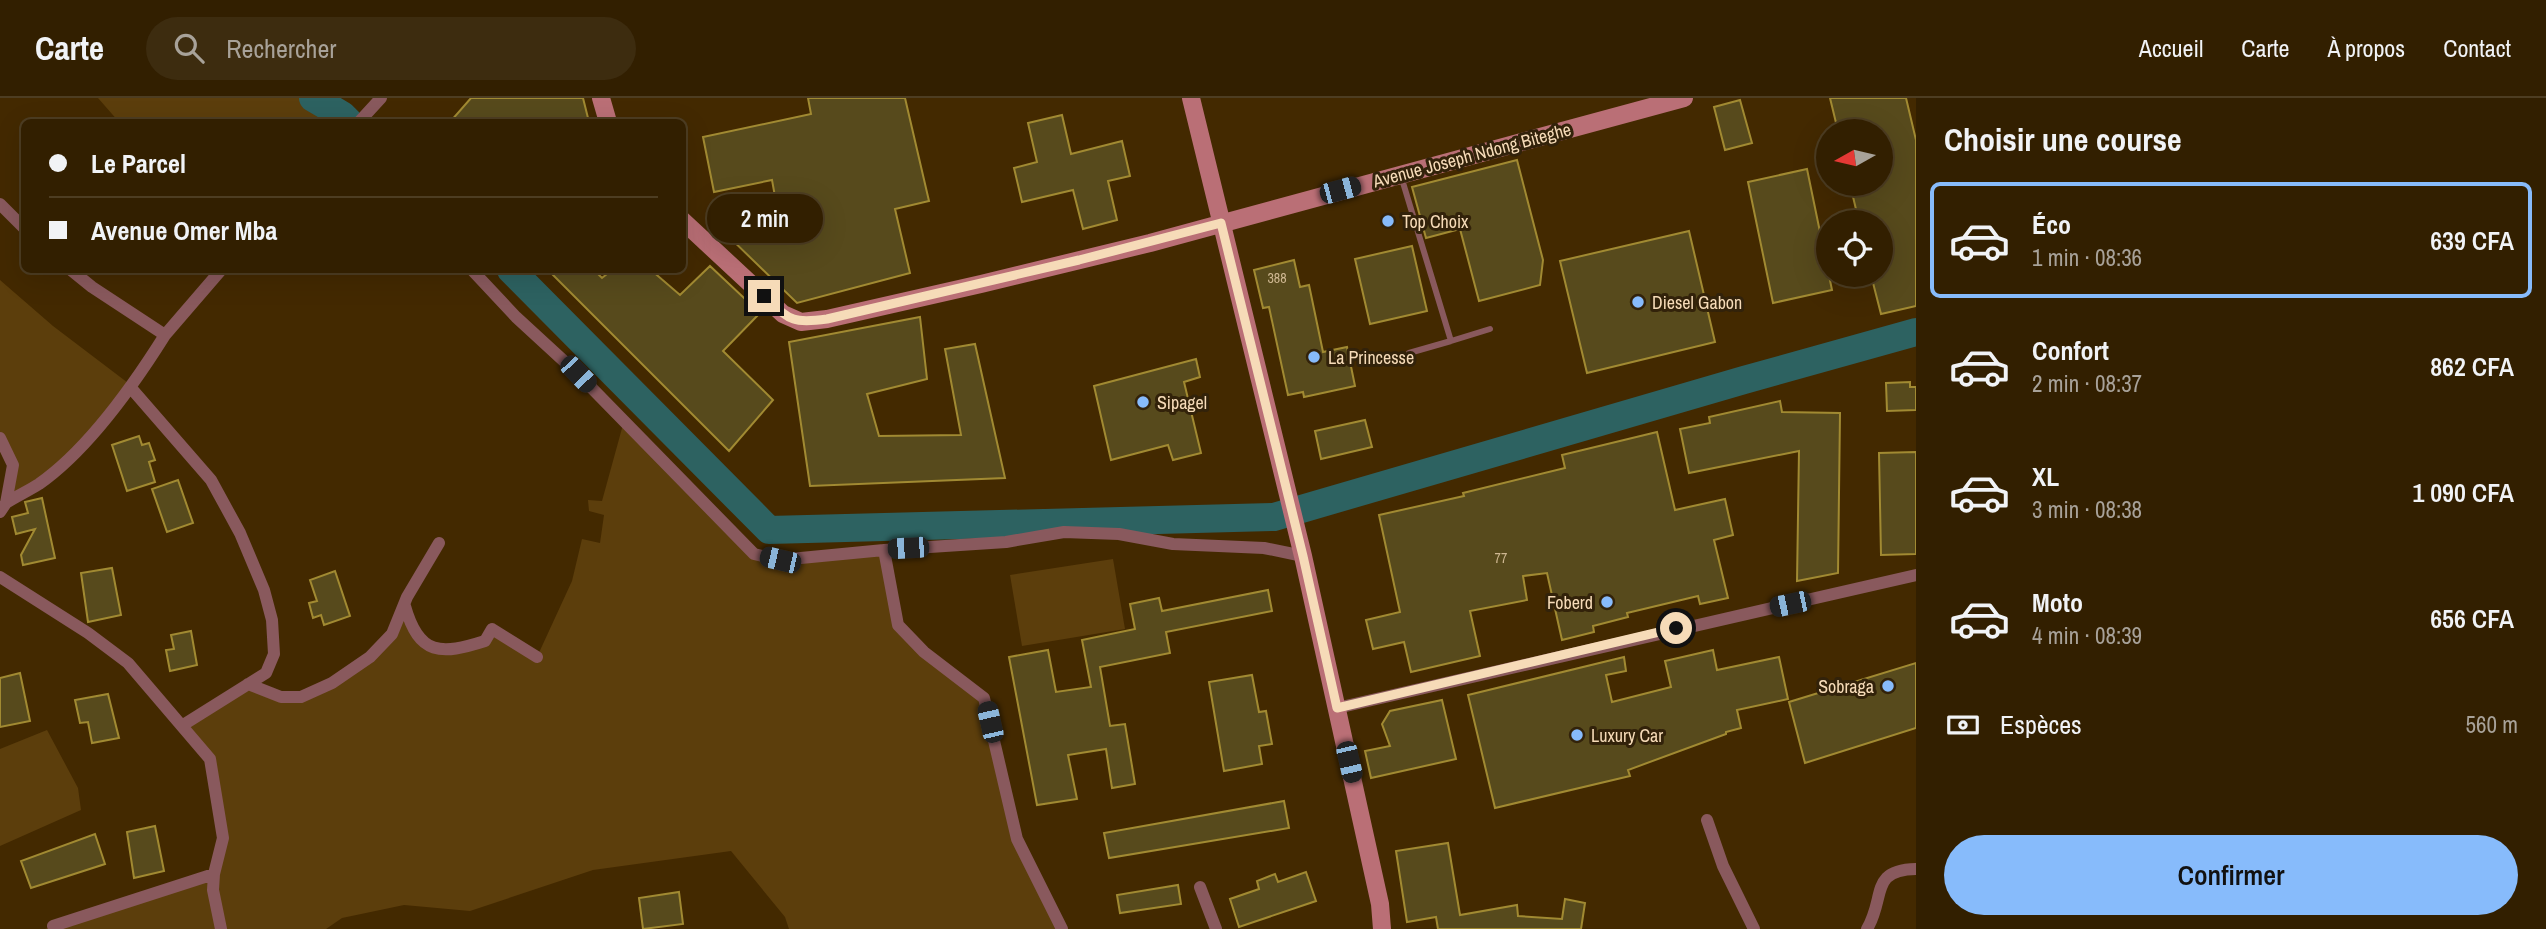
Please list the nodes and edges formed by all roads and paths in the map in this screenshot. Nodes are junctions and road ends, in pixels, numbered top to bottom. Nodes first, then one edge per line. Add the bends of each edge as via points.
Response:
1 (381, 98) edge
2 (601, 98) edge
3 (1191, 98) edge
4 (1684, 98) edge
5 (362, 119) edge
6 (607, 119) edge
7 (1400, 174) junction
8 (0, 204) edge
9 (1221, 223) junction
10 (686, 224) edge
11 (21, 225) edge
12 (75, 273) edge
13 (218, 273) edge
14 (475, 273) edge
15 (1490, 329) dead end
16 (165, 335) junction
17 (1451, 341) junction
18 (1409, 353) dead end
19 (131, 388) junction
20 (0, 438) edge
21 (3, 507) edge
22 (439, 543) dead end
23 (884, 550) junction
24 (1303, 556) junction
25 (1916, 575) edge
26 (0, 578) edge
27 (405, 606) junction
28 (537, 657) dead end
29 (248, 684) junction
30 (1337, 708) junction
31 (183, 725) junction
32 (1707, 820) dead end
33 (1916, 869) edge
34 (214, 874) junction
35 (1200, 887) dead end
36 (1381, 904) junction
37 (53, 926) dead end
38 (221, 929) edge
39 (1062, 929) edge
40 (1216, 929) edge
41 (1382, 929) edge
42 (1392, 929) edge
43 (1754, 929) edge
44 (1867, 929) edge

1 - 5 street
2 - 6 street
3 - 9 street
4 - 7 street, Avenue Joseph Ndong Biteghe
7 - 9 street, Avenue Joseph Ndong Biteghe
7 - 17 lane
8 - 11 street
9 - 10 street, Avenue Joseph Ndong Biteghe via 902,303 801,322 783,314
9 - 24 street
12 - 16 street
13 - 16 street
14 - 23 street via 754,554 780,560
15 - 17 lane
16 - 19 street
17 - 18 lane
19 - 21 street via 66,462
19 - 29 street via 211,480 264,590 274,654 266,673
20 - 21 street via 13,464
22 - 27 street
23 - 24 street via 1006,542 1065,532 1264,548
23 - 39 street via 898,625 924,652 985,698 1017,839
24 - 30 street
25 - 30 street
26 - 31 street via 115,652
27 - 28 street via 416,636 440,650 458,650 485,641 492,629
27 - 29 street via 392,634 332,683 301,696 281,698
29 - 31 street
30 - 36 street
31 - 34 street via 210,759 223,838
32 - 43 street via 1723,866
33 - 44 street via 1888,875
34 - 37 street
34 - 38 street
35 - 40 street
36 - 41 street
36 - 42 street

